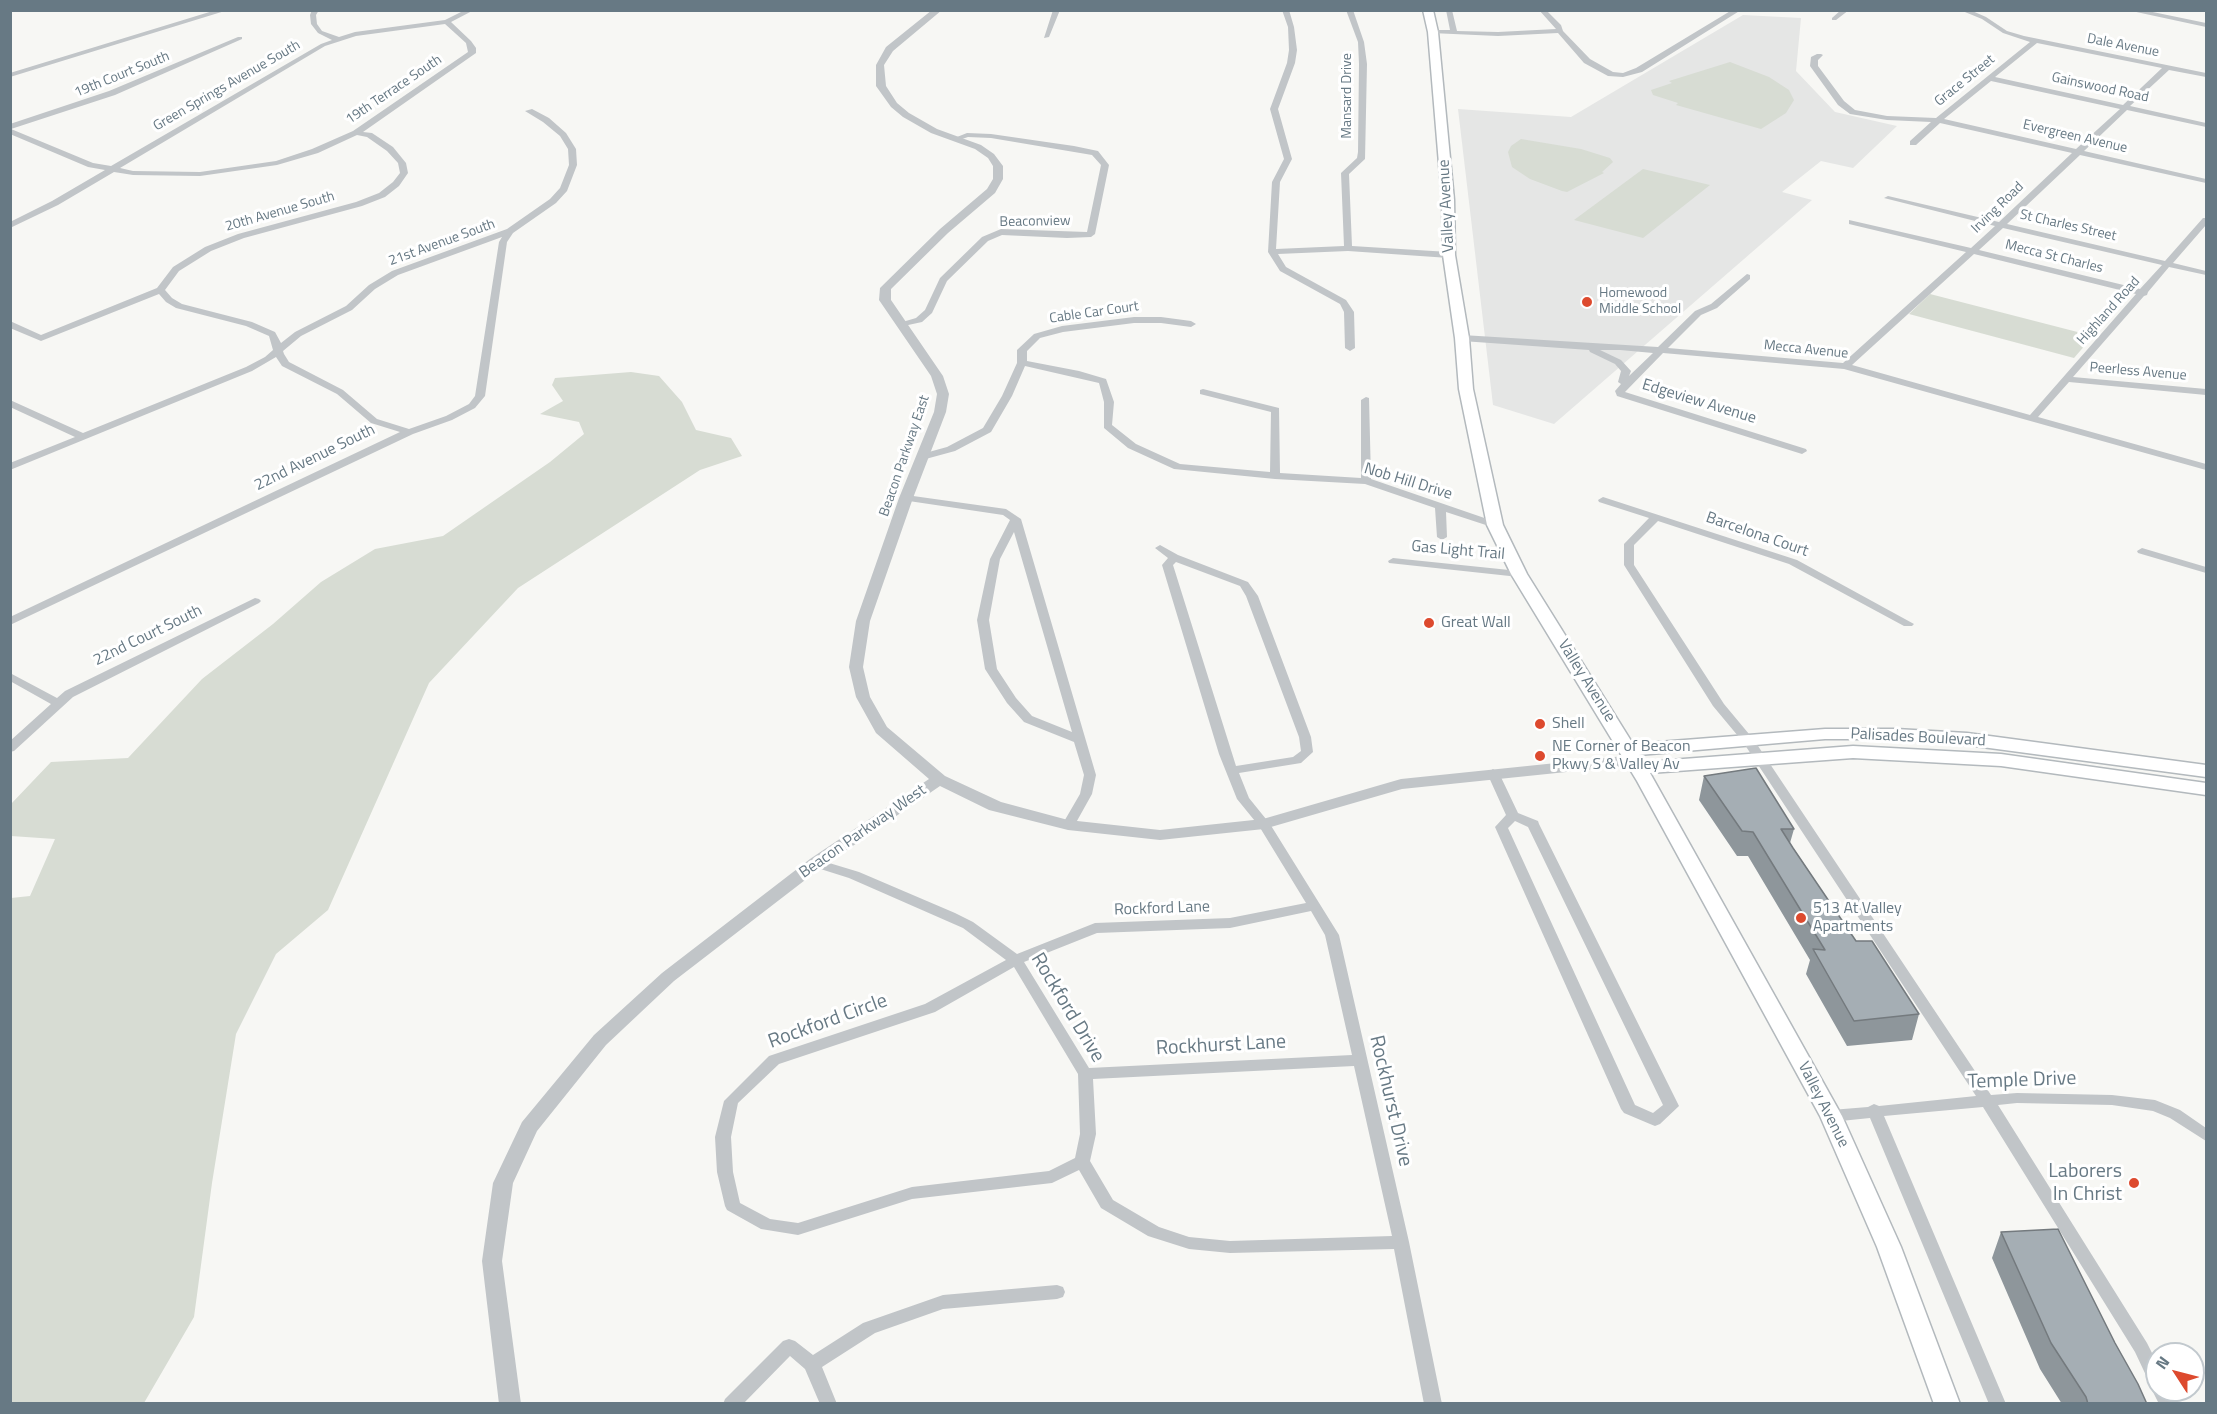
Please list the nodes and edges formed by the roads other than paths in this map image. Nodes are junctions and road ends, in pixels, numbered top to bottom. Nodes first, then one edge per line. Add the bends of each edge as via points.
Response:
1 (316, 10) edge
2 (471, 10) edge
3 (938, 10) edge
4 (1057, 10) edge
5 (1140, 10) edge
6 (1230, 10) edge
7 (1285, 10) edge
8 (1349, 10) edge
9 (1428, 10) edge
10 (1449, 10) edge
11 (1542, 10) edge
12 (1738, 10) edge
13 (1846, 10) edge
14 (1963, 10) edge
15 (2130, 10) edge
16 (221, 11) edge
17 (1834, 19) dead end
18 (447, 22) junction
19 (2206, 25) edge
20 (1560, 31) junction
21 (1433, 32) junction
22 (1454, 32) junction
23 (1046, 37) dead end
24 (240, 38) dead end
25 (337, 39) junction
26 (2035, 41) junction
27 (1819, 55) dead end
28 (2168, 67) junction
29 (10, 75) edge
30 (2206, 75) edge
31 (1988, 78) junction
32 (2126, 108) junction
33 (529, 111) dead end
34 (1938, 120) junction
35 (2206, 124) edge
36 (10, 129) edge
37 (356, 133) junction
38 (956, 139) junction
39 (1913, 143) dead end
40 (2079, 152) junction
41 (111, 170) junction
42 (2206, 181) edge
43 (1888, 198) dead end
44 (2206, 220) edge
45 (1852, 222) dead end
46 (2000, 224) junction
47 (10, 226) edge
48 (510, 231) junction
49 (1348, 248) junction
50 (1973, 251) junction
51 (1272, 252) junction
52 (1449, 255) junction
53 (2168, 264) junction
54 (2206, 273) edge
55 (1747, 277) dead end
56 (161, 290) junction
57 (2144, 293) junction
58 (10, 324) edge
59 (1191, 324) dead end
60 (902, 325) junction
61 (1461, 338) junction
62 (1578, 346) junction
63 (1350, 348) dead end
64 (279, 350) junction
65 (1659, 351) junction
66 (1022, 363) junction
67 (1845, 366) junction
68 (2067, 380) junction
69 (1625, 381) junction
70 (1203, 392) dead end
71 (2206, 392) edge
72 (1366, 400) dead end
73 (10, 403) edge
74 (2031, 419) junction
75 (409, 432) junction
76 (83, 437) junction
77 (1802, 451) dead end
78 (922, 457) junction
79 (10, 467) edge
80 (2206, 467) edge
81 (1275, 476) junction
82 (1366, 481) junction
83 (906, 498) junction
84 (1603, 500) dead end
85 (1440, 506) junction
86 (1655, 518) junction
87 (1016, 519) junction
88 (1495, 525) junction
89 (1442, 537) dead end
90 (1160, 548) dead end
91 (2142, 551) dead end
92 (1174, 557) junction
93 (1393, 561) dead end
94 (2206, 570) edge
95 (1519, 574) junction
96 (255, 601) dead end
97 (10, 622) edge
98 (1908, 624) dead end
99 (10, 676) edge
100 (57, 703) junction
101 (1748, 740) junction
102 (1080, 741) junction
103 (10, 748) edge
104 (1633, 759) junction
105 (1761, 759) junction
106 (1232, 770) junction
107 (2206, 771) edge
108 (1492, 773) junction
109 (939, 780) junction
110 (2206, 789) edge
111 (1513, 816) junction
112 (1264, 824) junction
113 (1068, 825) junction
114 (816, 863) junction
115 (1314, 906) junction
116 (1016, 960) junction
117 (1359, 1060) junction
118 (1085, 1074) junction
119 (1988, 1102) junction
120 (1874, 1110) junction
121 (1831, 1116) junction
122 (2206, 1135) edge
123 (1082, 1161) junction
124 (1401, 1242) junction
125 (1057, 1292) dead end
126 (2145, 1356) edge
127 (812, 1364) junction
128 (510, 1404) edge
129 (730, 1404) edge
130 (829, 1404) edge
131 (1433, 1404) edge
132 (1947, 1404) edge
133 (1998, 1404) edge

1 - 25 street via 314,24 320,32
2 - 18 street, Green Springs Avenue South
3 - 38 street, Beacon Parkway East via 889,49 880,65 881,86 906,115
4 - 23 street
5 - 6 street
7 - 51 street via 1293,50 1274,109 1288,159 1275,182
8 - 49 street, Mansard Drive via 1361,42 1363,64 1362,153 1346,173
9 - 21 main road, Valley Avenue
10 - 22 street
11 - 20 street
12 - 20 street via 1639,70 1623,75 1611,74 1587,61
13 - 17 street
14 - 26 street, Dale Avenue via 2005,32
15 - 19 street
16 - 29 street
18 - 25 street, Green Springs Avenue South
18 - 37 street, 19th Terrace South via 469,42 472,53
20 - 22 street
21 - 22 street
21 - 52 main road, Valley Avenue
24 - 36 street, 19th Court South via 112,93
25 - 41 street, Green Springs Avenue South
26 - 28 street, Dale Avenue
26 - 31 street, Grace Street
27 - 34 street, Evergreen Avenue via 1814,66 1845,108 1864,115
28 - 30 street, Dale Avenue
28 - 32 street, Irving Road
31 - 32 street, Gainswood Road
31 - 34 street, Grace Street
32 - 35 street, Gainswood Road
32 - 40 street, Irving Road
33 - 48 street, 21st Avenue South via 563,135 572,149 573,165 564,189 553,201
34 - 39 street, Grace Street
34 - 40 street, Evergreen Avenue
36 - 41 street, 19th Terrace South
37 - 41 street, 19th Terrace South via 277,163 242,169 159,175
37 - 56 street, 20th Avenue South via 369,135 402,163 404,173 396,184 382,195 359,204 241,236 208,249 176,269
38 - 60 street, Beacon Parkway East via 991,156 998,166 998,179 991,191 885,288 885,300
38 - 60 street, Beaconview via 967,135 991,136 1095,153 1105,165 1094,226 1091,234 1001,232 985,239 943,280 929,311 919,320
40 - 42 street, Evergreen Avenue
40 - 46 street, Irving Road
41 - 47 street, Green Springs Avenue South
43 - 46 street, St Charles Street
44 - 53 street, Highland Road
45 - 50 street, Mecca St Charles
46 - 50 street, Irving Road
46 - 53 street, St Charles Street
48 - 64 street, 21st Avenue South via 395,273 349,308 298,334
48 - 75 street, 22nd Avenue South via 503,243 480,396 457,414
49 - 51 street
49 - 52 street
50 - 57 street, Mecca St Charles
50 - 67 street, Irving Road
51 - 63 street via 1283,269 1343,302 1349,312
52 - 61 main road, Valley Avenue
53 - 54 street, St Charles Street
53 - 57 street, Highland Road
55 - 65 street, Edgeview Avenue via 1714,306 1698,314
56 - 58 street, 20th Avenue South via 41,338
56 - 64 street via 173,303 188,310 257,326 272,334
57 - 68 street, Highland Road
59 - 66 street, Cable Car Court via 1134,320 1062,329 1036,336 1022,350
60 - 78 street, Beacon Parkway East via 937,376 943,394
61 - 62 street, Mecca Avenue
61 - 88 main road, Valley Avenue via 1466,389
62 - 65 street, Mecca Avenue
62 - 69 street via 1618,362 1626,371
64 - 75 street via 285,364 340,392 366,416
64 - 76 street, 21st Avenue South via 249,369
65 - 67 street, Mecca Avenue
65 - 69 street, Edgeview Avenue via 1657,357
66 - 78 street, Cable Car Court via 987,430 951,449
66 - 81 street, Nob Hill Drive via 1102,381 1109,402 1107,426 1132,446 1178,467
67 - 74 street, Mecca Avenue
68 - 71 street, Peerless Avenue
68 - 74 street, Highland Road
69 - 77 street, Edgeview Avenue via 1620,391 1624,397
70 - 81 street via 1276,410
72 - 82 street
73 - 76 street
74 - 80 street, Mecca Avenue
75 - 97 street, 22nd Avenue South
76 - 79 street, 21st Avenue South
78 - 83 street, Beacon Parkway East
81 - 82 street, Nob Hill Drive
82 - 85 street, Nob Hill Drive
83 - 87 street via 1006,512
83 - 109 street, Beacon Parkway East via 863,621 856,667 863,697 881,730
84 - 86 street, Barcelona Court
85 - 88 street, Nob Hill Drive
85 - 89 street
86 - 98 street, Barcelona Court via 1793,562
86 - 101 street via 1629,544 1629,565 1719,705
87 - 102 street
87 - 102 street via 995,559 982,620 991,669 1028,719
88 - 95 main road, Valley Avenue
90 - 92 street
91 - 94 street
92 - 106 street, Rockhurst Drive via 1167,565
92 - 106 street via 1244,584 1305,737 1307,752 1297,760
93 - 95 street, Gas Light Trail
95 - 104 main road, Valley Avenue
96 - 100 street, 22nd Court South
99 - 100 street
100 - 103 street
101 - 104 main road, Palisades Boulevard
101 - 105 street
101 - 107 main road, Palisades Boulevard via 1849,734 1967,739
102 - 113 street via 1090,775 1086,794
104 - 105 main road, Palisades Boulevard
104 - 108 street, Beacon Parkway West
104 - 121 main road, Valley Avenue
105 - 110 main road, Palisades Boulevard via 1853,752 2001,760
105 - 119 street
106 - 112 street, Rockhurst Drive via 1243,799
108 - 111 street
108 - 112 street, Beacon Parkway West via 1401,784
109 - 113 street, Beacon Parkway West via 994,806
109 - 114 street, Beacon Parkway West
111 - 111 street via 1533,824 1671,1106 1655,1120 1629,1110 1501,827
112 - 113 street, Beacon Parkway West via 1160,835
112 - 115 street, Rockhurst Drive
114 - 116 street, Rockford Drive via 950,916
114 - 128 street, Beacon Parkway West via 668,976 600,1040 529,1127 503,1183 492,1261
115 - 116 street, Rockford Lane via 1230,922 1095,927
115 - 117 street, Rockhurst Drive via 1332,935
116 - 118 street, Rockford Drive
116 - 123 street, Rockford Circle via 930,1008 774,1060 731,1101 723,1137 724,1172 733,1206 767,1225 798,1229 912,1193 1052,1177
117 - 118 street, Rockhurst Lane
117 - 124 street, Rockhurst Drive
118 - 123 street, Rockford Drive via 1088,1134
119 - 120 street, Temple Drive
119 - 122 street, Temple Drive via 2017,1098 2139,1102 2175,1114
119 - 126 street
120 - 121 street, Temple Drive
120 - 133 street
121 - 132 main road, Valley Avenue via 1889,1247
123 - 124 street via 1107,1204 1154,1232 1189,1243 1230,1247
124 - 131 street, Rockhurst Drive
125 - 127 street via 943,1302 869,1329
127 - 129 street via 789,1346
127 - 130 street

